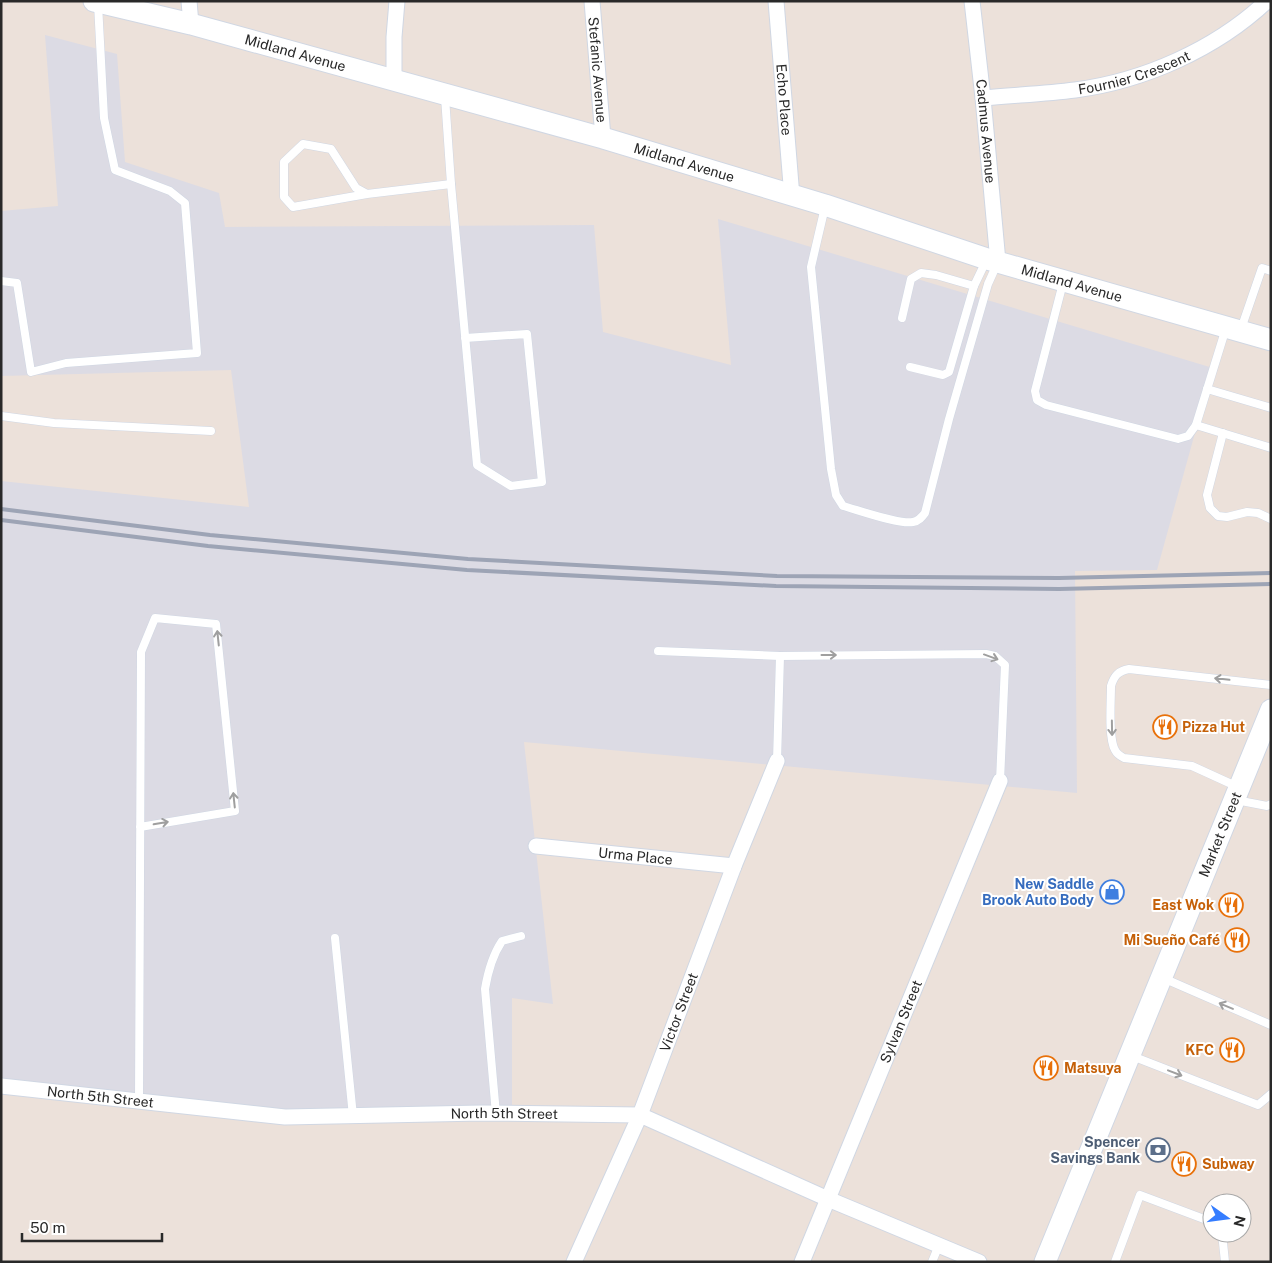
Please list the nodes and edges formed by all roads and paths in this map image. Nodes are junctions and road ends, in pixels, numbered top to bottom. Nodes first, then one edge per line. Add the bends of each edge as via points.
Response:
1 (189, 1) edge
2 (397, 1) edge
3 (592, 1) edge
4 (776, 1) edge
5 (972, 1) edge
6 (1267, 1) edge
7 (96, 2) edge
8 (190, 24) junction
9 (394, 80) junction
10 (445, 95) junction
11 (983, 98) junction
12 (603, 138) junction
13 (451, 184) junction
14 (367, 194) junction
15 (792, 196) junction
16 (825, 206) junction
17 (992, 261) junction
18 (1271, 271) edge
19 (1, 281) edge
20 (1064, 281) junction
21 (974, 286) junction
22 (902, 318) dead end
23 (1233, 330) junction
24 (465, 338) junction
25 (1271, 340) edge
26 (910, 367) dead end
27 (1207, 389) junction
28 (1271, 408) edge
29 (1, 416) edge
30 (1196, 425) junction
31 (211, 431) dead end
32 (1223, 433) junction
33 (1271, 448) edge
34 (1271, 519) edge
35 (658, 651) dead end
36 (780, 656) junction
37 (1271, 685) edge
38 (1271, 710) edge
39 (777, 760) joint
40 (1000, 781) joint
41 (1237, 794) junction
42 (1269, 807) edge
43 (140, 827) junction
44 (536, 846) dead end
45 (734, 866) junction
46 (521, 936) dead end
47 (335, 938) dead end
48 (1162, 978) junction
49 (1271, 1025) edge
50 (1130, 1055) junction
51 (1, 1086) edge
52 (1271, 1094) edge
53 (139, 1101) junction
54 (496, 1114) junction
55 (640, 1115) junction
56 (353, 1116) junction
57 (828, 1198) junction
58 (1202, 1218) edge
59 (1223, 1243) edge
60 (939, 1245) junction
61 (574, 1262) edge
62 (802, 1262) edge
63 (932, 1262) edge
64 (979, 1262) edge
65 (1045, 1262) edge
66 (1115, 1262) edge
67 (1225, 1262) edge

1 - 8 street
2 - 9 street
3 - 12 street, Stefanic Avenue
4 - 15 street, Echo Place
5 - 11 street, Cadmus Avenue
6 - 11 street, Fournier Crescent via 1224,35 1149,72 1075,90
7 - 8 street, Midland Avenue
7 - 19 lane via 104,118 116,170 170,191 186,203 197,353 66,364 31,372 17,283
8 - 9 street, Midland Avenue
9 - 10 street, Midland Avenue
10 - 12 street, Midland Avenue
10 - 13 lane
11 - 17 street, Cadmus Avenue
12 - 15 street, Midland Avenue
13 - 14 lane
13 - 24 lane
14 - 14 lane via 356,188 331,149 303,144 284,162 284,197 293,207
15 - 16 street, Midland Avenue
16 - 17 street, Midland Avenue
16 - 17 lane via 811,267 832,469 836,495 843,506 900,521 912,522 925,513
17 - 20 street, Midland Avenue
17 - 21 lane
18 - 23 lane via 1262,268
20 - 23 street, Midland Avenue
20 - 30 lane via 1035,391 1037,400 1178,439 1188,436
21 - 22 lane via 921,274 911,279
21 - 26 lane via 949,372 943,375
23 - 25 street, Midland Avenue
23 - 27 lane
24 - 24 lane via 476,465 512,486 542,482 527,334
27 - 28 lane
27 - 30 lane
29 - 31 lane
30 - 32 lane
32 - 33 lane
32 - 34 lane via 1208,495 1210,508 1218,516 1247,512
35 - 36 lane
36 - 39 lane
36 -> 40 lane via 996,656 1005,665
37 -> 41 lane via 1129,670 1119,672 1111,686 1112,742 1116,752 1124,758 1192,766
38 - 41 street, Market Street
39 - 45 street, Victor Street
40 - 57 street, Sylvan Street
41 - 42 lane
41 - 48 street, Market Street
43 -> 43 lane via 235,811 216,624 154,618 141,652
43 - 53 lane
44 - 45 street, Urma Place
45 - 55 street, Victor Street
46 - 54 lane via 502,940 488,969 485,989
47 - 56 lane
49 -> 48 lane
48 - 50 street, Market Street
50 -> 52 lane via 1258,1105
50 - 65 street, Market Street
51 - 53 street, North 5th Street
53 - 56 street, North 5th Street via 285,1117
54 - 55 street, North 5th Street
54 - 56 street, North 5th Street
55 - 57 street, North 5th Street
55 - 61 street, Victor Street
57 - 60 street, North 5th Street
57 - 62 street, Sylvan Street
58 - 66 lane via 1140,1195
59 - 67 lane
60 - 63 lane
60 - 64 street, North 5th Street

